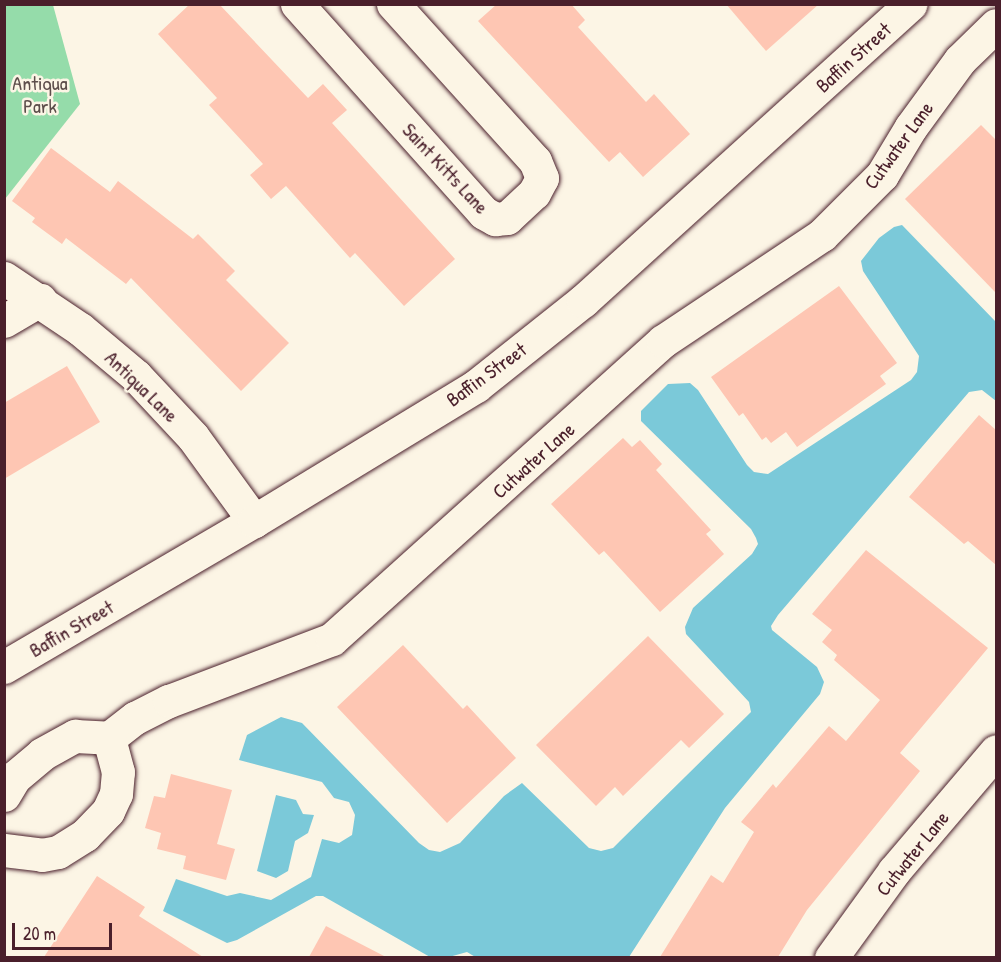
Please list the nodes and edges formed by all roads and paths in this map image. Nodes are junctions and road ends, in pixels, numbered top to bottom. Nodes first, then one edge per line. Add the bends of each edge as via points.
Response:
1 (297, 4) edge
2 (393, 4) edge
3 (910, 4) edge
4 (996, 25) edge
5 (4, 278) edge
6 (40, 300) junction
7 (4, 321) edge
8 (254, 521) junction
9 (4, 667) edge
10 (109, 738) junction
11 (996, 751) edge
12 (4, 795) edge
13 (4, 850) edge
14 (831, 957) edge

1 - 2 street, Saint Kitts Lane via 484,213 495,219 507,218 534,193 542,178 535,161
3 - 8 street, Baffin Street via 583,301 476,386
4 - 10 street, Cutwater Lane via 960,60 882,175 822,235 663,341 332,639 169,701 135,718
5 - 6 street, Antiqua Lane
6 - 7 street
6 - 8 street, Antiqua Lane via 136,376 175,415
8 - 9 street, Baffin Street
10 - 12 street via 75,736 42,754 15,777
10 - 13 street via 118,772 116,794 108,811 85,835 58,852 34,855
11 - 14 street, Cutwater Lane via 894,872

